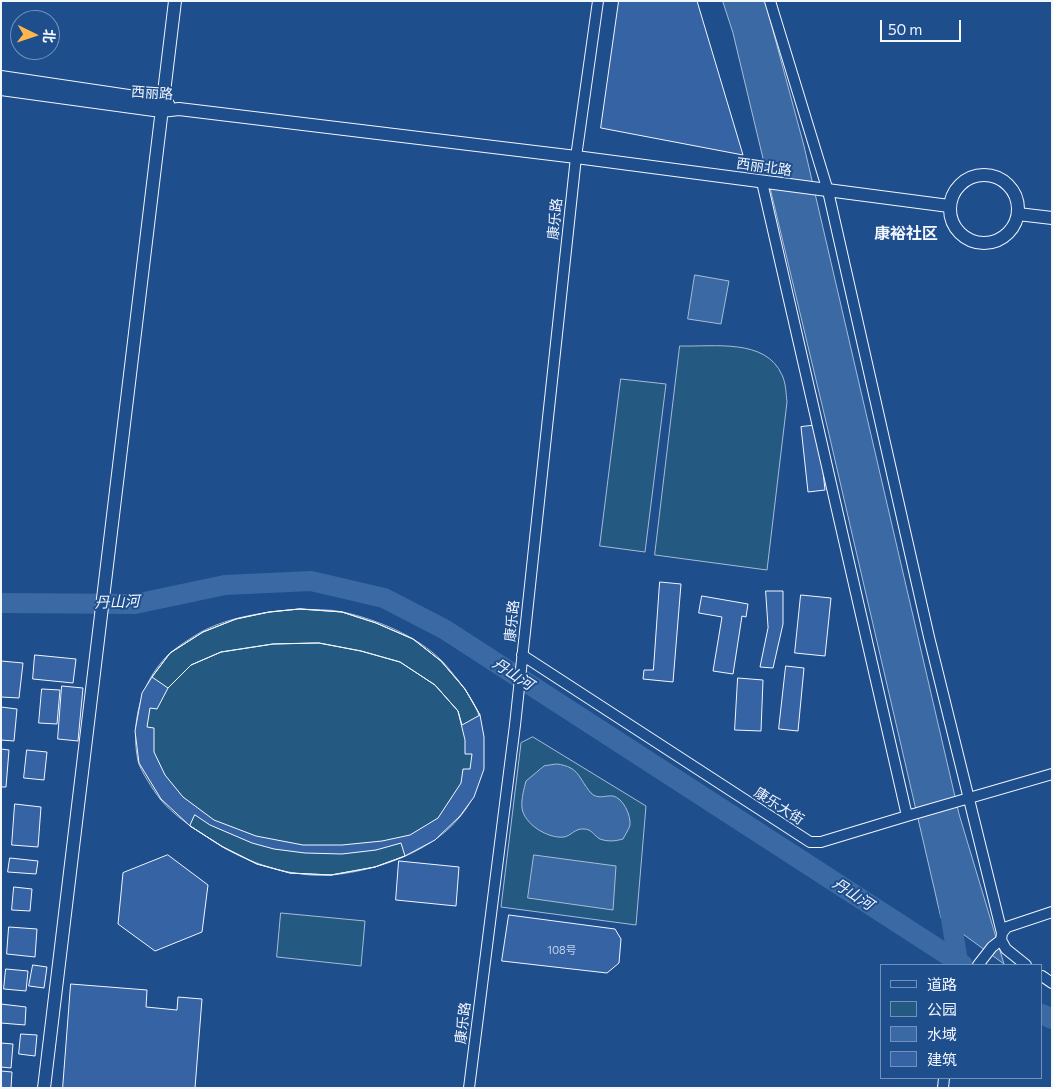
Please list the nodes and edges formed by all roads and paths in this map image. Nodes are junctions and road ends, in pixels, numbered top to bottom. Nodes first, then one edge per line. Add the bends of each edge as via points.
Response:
1 (176, 1) edge
2 (598, 1) edge
3 (770, 1) edge
4 (1, 77) edge
5 (1, 89) edge
6 (162, 106) junction
7 (576, 157) junction
8 (762, 182) junction
9 (828, 191) junction
10 (949, 206) junction
11 (1018, 214) junction
12 (1052, 218) edge
13 (522, 655) junction
14 (1052, 774) edge
15 (964, 800) junction
16 (906, 816) junction
17 (1052, 912) edge
18 (1002, 937) junction
19 (979, 964) edge
20 (1025, 964) edge
21 (44, 1088) edge
22 (469, 1088) edge

1 - 6 street
2 - 7 street, 康乐路
3 - 9 street
4 - 6 street, 西丽路
5 - 6 street, 西丽路
6 - 7 street, 西丽路
6 - 21 street
7 - 8 street, 西丽北路
7 - 13 street, 康乐路
8 - 9 street, 西丽北路
8 - 16 street
9 - 10 street, 西丽北路
9 - 15 street
10 - 11 street via 952,224 963,237 980,244 997,241 1011,231
10 - 11 street via 954,191 965,180 980,175 995,177 1008,185 1016,199
11 - 12 street
13 - 16 street, 康乐大街 via 810,842 821,842
13 - 22 street, 康乐路
14 - 15 street, 康乐大街
15 - 16 street, 康乐大街
15 - 18 street
17 - 18 street via 1007,927
18 - 19 street
18 - 20 street via 1006,949

